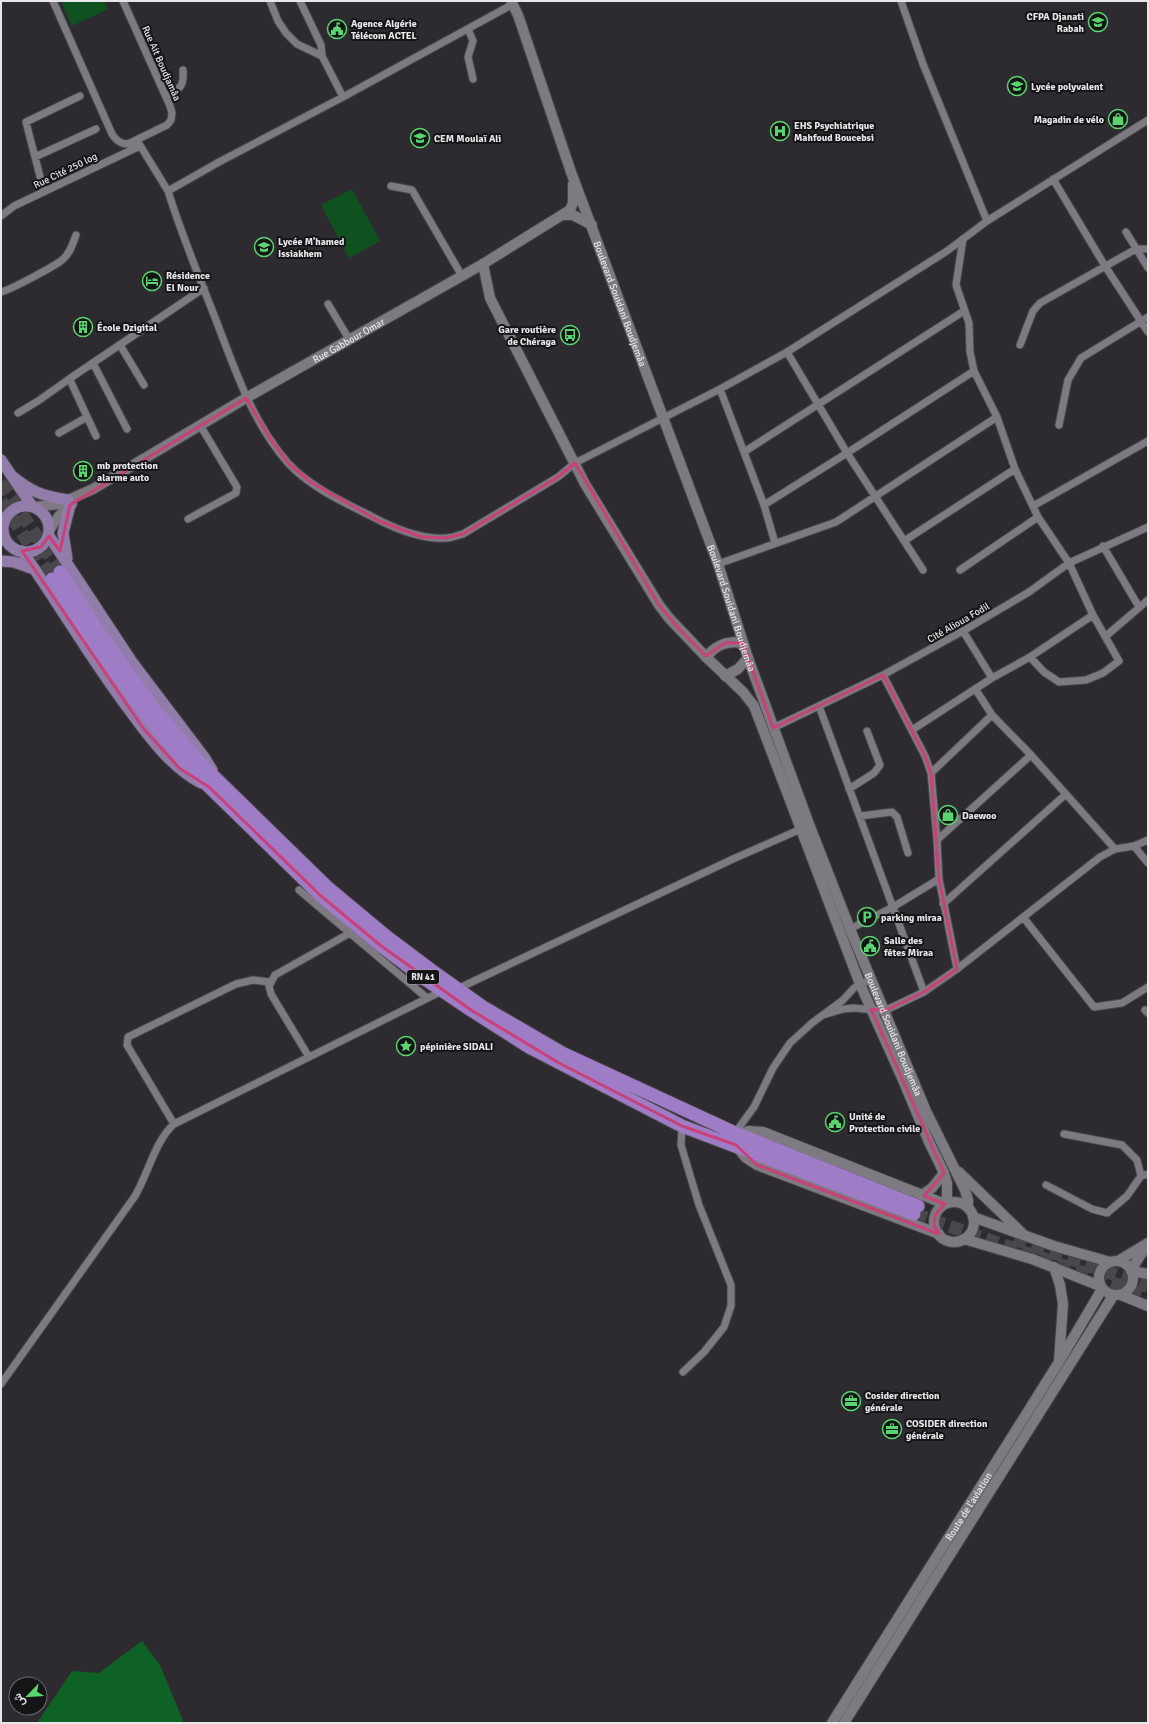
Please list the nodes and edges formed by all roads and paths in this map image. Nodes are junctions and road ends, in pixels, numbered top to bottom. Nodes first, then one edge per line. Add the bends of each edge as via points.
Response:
1 (53, 1) edge
2 (123, 1) edge
3 (270, 1) edge
4 (300, 1) edge
5 (901, 1) edge
6 (512, 3) edge
7 (468, 29) junction
8 (322, 56) junction
9 (183, 70) dead end
10 (473, 79) dead end
11 (80, 96) dead end
12 (166, 96) junction
13 (343, 97) junction
14 (1148, 120) edge
15 (96, 129) dead end
16 (138, 143) junction
17 (36, 157) junction
18 (571, 172) junction
19 (1053, 179) junction
20 (391, 186) dead end
21 (168, 191) junction
22 (44, 192) junction
23 (564, 215) junction
24 (1, 216) edge
25 (987, 221) junction
26 (592, 225) junction
27 (1126, 232) dead end
28 (76, 235) dead end
29 (963, 239) junction
30 (1136, 249) junction
31 (1148, 249) edge
32 (483, 264) junction
33 (1105, 266) junction
34 (1148, 268) edge
35 (462, 276) junction
36 (204, 288) junction
37 (1, 292) edge
38 (328, 304) dead end
39 (964, 311) junction
40 (1148, 317) edge
41 (1141, 321) junction
42 (1148, 332) edge
43 (349, 339) junction
44 (120, 345) junction
45 (1020, 345) dead end
46 (787, 352) junction
47 (93, 363) junction
48 (974, 371) junction
49 (72, 377) junction
50 (144, 385) dead end
51 (720, 389) junction
52 (246, 398) junction
53 (817, 405) junction
54 (18, 412) dead end
55 (87, 417) junction
56 (663, 417) junction
57 (997, 417) junction
58 (200, 425) junction
59 (1059, 425) dead end
60 (127, 429) dead end
61 (59, 433) dead end
62 (96, 436) dead end
63 (1148, 441) edge
64 (744, 452) junction
65 (847, 453) junction
66 (1, 460) edge
67 (575, 462) junction
68 (1015, 469) junction
69 (12, 476) junction
70 (875, 497) junction
71 (69, 503) junction
72 (764, 505) junction
73 (33, 506) junction
74 (1033, 506) junction
75 (1038, 517) junction
76 (188, 519) dead end
77 (2, 526) edge
78 (1148, 527) edge
79 (50, 533) junction
80 (904, 541) junction
81 (775, 543) junction
82 (1103, 546) junction
83 (1, 549) edge
84 (17, 549) junction
85 (1, 561) edge
86 (1069, 563) junction
87 (718, 564) junction
88 (34, 569) junction
89 (924, 570) dead end
90 (960, 570) dead end
91 (60, 572) junction
92 (1148, 600) edge
93 (1140, 607) junction
94 (1093, 615) junction
95 (963, 631) junction
96 (1106, 636) junction
97 (743, 643) junction
98 (706, 657) junction
99 (1030, 657) junction
100 (748, 658) junction
101 (883, 675) junction
102 (725, 676) junction
103 (992, 678) junction
104 (976, 690) junction
105 (819, 706) junction
106 (992, 715) junction
107 (773, 728) junction
108 (912, 730) junction
109 (867, 731) dead end
110 (1031, 755) junction
111 (931, 773) junction
112 (213, 784) junction
113 (849, 789) junction
114 (1066, 794) junction
115 (860, 816) junction
116 (801, 829) junction
117 (937, 840) junction
118 (1148, 840) edge
119 (1134, 846) junction
120 (1115, 849) junction
121 (908, 853) dead end
122 (1148, 859) edge
123 (1148, 863) edge
124 (939, 879) junction
125 (299, 890) dead end
126 (943, 904) junction
127 (893, 906) junction
128 (1023, 916) junction
129 (850, 929) junction
130 (350, 933) junction
131 (957, 970) junction
132 (871, 979) junction
133 (270, 982) junction
134 (860, 984) junction
135 (1148, 987) edge
136 (457, 989) junction
137 (442, 991) junction
138 (924, 992) junction
139 (428, 998) junction
140 (871, 1009) junction
141 (884, 1011) junction
142 (823, 1015) junction
143 (309, 1057) junction
144 (174, 1124) junction
145 (682, 1126) junction
146 (1064, 1134) dead end
147 (737, 1138) junction
148 (953, 1165) junction
149 (944, 1172) junction
150 (1144, 1175) edge
151 (1046, 1185) dead end
152 (946, 1204) junction
153 (918, 1205) junction
154 (970, 1213) junction
155 (938, 1234) junction
156 (1027, 1237) junction
157 (964, 1239) junction
158 (1148, 1244) edge
159 (1114, 1262) junction
160 (1054, 1267) junction
161 (1131, 1270) junction
162 (1148, 1274) edge
163 (1101, 1288) junction
164 (1117, 1295) junction
165 (1148, 1306) edge
166 (1059, 1362) junction
167 (683, 1372) dead end
168 (1, 1384) edge
169 (832, 1723) edge
170 (844, 1723) edge

1 - 16 street via 112,134 122,144
2 - 12 street, Rue Ait Boudjamâa
3 - 8 street via 286,33 297,44
4 - 8 street via 321,45
5 - 25 street via 923,64
6 - 7 street
6 - 18 main road, Boulevard Souidani Boudjemâa
7 - 10 street via 473,41 468,56
7 - 13 street
8 - 13 street
9 - 12 street via 184,81 181,86
11 - 17 street via 26,122
12 - 16 street, Rue Ait Boudjamâa via 172,113 171,120
13 - 21 street
14 - 19 street
15 - 17 street
16 - 21 street
16 - 22 street, Rue Cité 250 log
17 - 22 street
18 - 23 main road via 573,203
18 - 26 main road, Boulevard Souidani Boudjemâa
19 - 25 street
19 - 33 street
20 - 35 street via 412,190
21 - 36 street
22 - 24 street, Rue Cité 250 log via 14,206
23 - 26 main road via 573,215
23 - 32 main road, Rue Gabbour Omar
25 - 29 street
26 - 56 main road, Boulevard Souidani Boudjemâa
27 - 30 street
28 - 37 street via 62,260 13,288
29 - 39 street via 956,284
29 - 46 street
30 - 31 street
30 - 33 street
30 - 34 street
32 - 35 main road, Rue Gabbour Omar
32 - 67 main road, Boulevard Souidani Boudjemâa via 490,298
33 - 41 street
33 - 45 street via 1040,304 1034,311
35 - 43 main road, Rue Gabbour Omar
36 - 44 street
36 - 52 street
38 - 43 street
39 - 48 street via 969,323 970,352
39 - 53 street
40 - 41 street
41 - 42 street
41 - 59 street via 1081,358 1068,380
43 - 52 main road, Rue Gabbour Omar
44 - 47 street
44 - 50 street
46 - 51 street
46 - 53 street
47 - 49 street
47 - 60 street
48 - 57 street
48 - 65 street
49 - 54 street
49 - 55 street via 70,380
51 - 56 street
51 - 64 street
52 - 58 main road, Rue Gabbour Omar
52 - 67 street via 289,464 312,483 379,521 422,537 446,538 463,534 558,477
53 - 64 street
53 - 65 street
55 - 61 street
55 - 62 street
56 - 67 street
56 - 87 main road, Boulevard Souidani Boudjemâa
57 - 68 street
57 - 70 street
58 - 71 main road, Rue Gabbour Omar
58 - 76 street via 237,488 236,493
63 - 74 street
64 - 72 street
65 - 70 street
65 - 72 street
66 - 69 main road
67 - 98 main road, Boulevard Souidani Boudjemâa via 585,484 659,605
68 - 74 street
68 - 80 street
69 - 71 main road via 39,494
69 - 73 main road
70 - 80 street
70 - 81 street via 836,522
71 - 73 main road, Rue Gabbour Omar
71 - 79 main road, Rue Gabbour Omar via 58,516
71 - 91 main road via 63,533
72 - 81 street
73 - 77 main road via 17,508 6,518
73 - 79 main road via 46,518
74 - 75 street
75 - 86 street
75 - 90 street
77 - 84 main road via 5,536
78 - 82 street, Cité Alioua Fodil
79 - 84 main road via 41,547 35,550
79 - 91 main road
80 - 89 street
81 - 87 street
82 - 86 street, Cité Alioua Fodil
82 - 93 street
83 - 84 main road
84 - 88 main road
85 - 88 main road via 14,562
86 - 94 street
86 - 95 street, Cité Alioua Fodil via 1029,592
87 - 97 main road, Boulevard Souidani Boudjemâa
88 - 112 main road via 111,685 143,728 178,768
91 - 112 highway, RN 41 via 153,708
92 - 93 street
93 - 96 street
94 - 96 street
94 - 99 street
95 - 101 street, Cité Alioua Fodil
95 - 103 street
96 - 99 street via 1119,661 1103,673 1086,680 1060,682 1044,672
97 - 98 main road via 725,643 714,648
97 - 100 main road, Boulevard Souidani Boudjemâa
98 - 102 main road, Boulevard Souidani Boudjemâa
99 - 103 street
100 - 102 main road via 738,669
100 - 107 main road, Boulevard Souidani Boudjemâa
101 - 105 street, Cité Alioua Fodil
101 - 108 street
102 - 116 main road, Boulevard Souidani Boudjemâa via 754,706
103 - 104 street
104 - 106 street
104 - 108 street
105 - 107 street, Cité Alioua Fodil
105 - 113 street
106 - 110 street
106 - 111 street
107 - 129 main road, Boulevard Souidani Boudjemâa
108 - 111 street
109 - 113 street via 880,765 874,773
110 - 114 street
110 - 117 street
111 - 117 street
112 - 136 highway, RN 41 via 386,937
112 - 137 highway, RN 41 via 320,896
113 - 115 street
114 - 120 street
114 - 126 street
115 - 121 street via 892,812 897,817
115 - 127 street
116 - 134 main road, Boulevard Souidani Boudjemâa
116 - 136 street
117 - 124 street
118 - 119 street
119 - 120 street
119 - 122 street
119 - 123 street
120 - 128 street via 1091,863
124 - 126 street
124 - 127 street
125 - 130 street
126 - 131 street
127 - 129 street
127 - 138 street
128 - 131 street
128 - 135 street via 1094,1007 1122,1003
129 - 132 main road, Boulevard Souidani Boudjemâa
130 - 133 street via 275,975
130 - 139 street
131 - 138 street
132 - 134 street
132 - 141 main road, Boulevard Souidani Boudjemâa
133 - 143 street via 271,994
133 - 144 street via 253,980 236,984 128,1036 127,1044
134 - 140 main road, Boulevard Souidani Boudjemâa
134 - 142 street
136 - 147 highway, RN 41 via 564,1054
137 - 139 street
137 - 145 highway, RN 41 via 535,1050
138 - 141 street
139 - 143 street
140 - 141 street
140 - 142 street via 849,1008
140 - 149 main road, Boulevard Souidani Boudjemâa
141 - 148 main road, Boulevard Souidani Boudjemâa
142 - 147 street via 800,1032 785,1049
143 - 144 street
144 - 168 street via 162,1139 135,1196
145 - 147 highway, RN 41
145 - 167 street via 681,1145 699,1204 731,1285 731,1306 724,1327 704,1352
146 - 150 street via 1122,1146 1137,1160
147 - 153 highway, RN 41
147 - 155 main road via 745,1157 757,1165
148 - 154 main road, Boulevard Souidani Boudjemâa via 967,1195
148 - 156 main road
149 - 152 main road, Boulevard Souidani Boudjemâa via 947,1183
149 - 153 main road
150 - 151 street via 1127,1196 1107,1213 1092,1209
152 - 153 main road
152 - 154 main road via 956,1202
152 - 155 main road via 935,1215 934,1225
154 - 156 main road
154 - 157 main road via 973,1222 971,1232
155 - 157 main road via 948,1241
156 - 159 main road
157 - 160 main road
158 - 159 main road
158 - 161 main road
159 - 161 main road
159 - 163 main road via 1103,1266 1099,1274
160 - 163 main road
160 - 166 main road via 1063,1304
161 - 162 main road
161 - 164 main road via 1132,1283 1128,1290
163 - 164 main road
163 - 166 main road, Route de l'aviation
164 - 165 main road
164 - 170 main road
166 - 169 main road, Route de l'aviation

